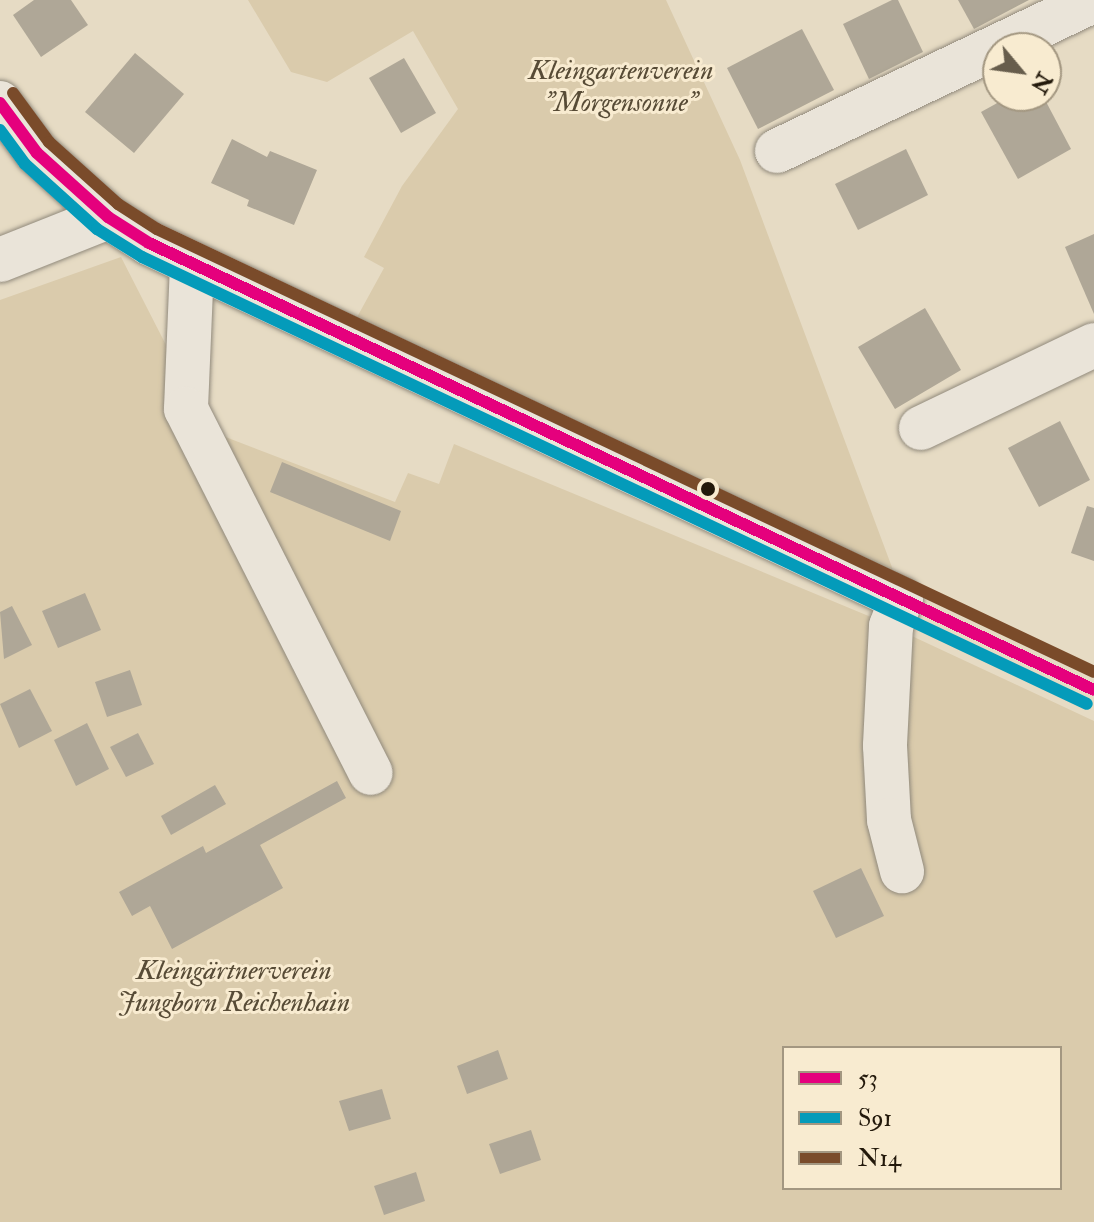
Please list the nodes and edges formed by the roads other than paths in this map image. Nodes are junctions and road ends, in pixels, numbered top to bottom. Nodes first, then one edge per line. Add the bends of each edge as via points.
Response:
1 (1092, 3) edge
2 (0, 103) edge
3 (777, 151) dead end
4 (108, 217) junction
5 (0, 260) edge
6 (192, 265) junction
7 (1094, 345) edge
8 (921, 428) dead end
9 (371, 773) dead end
10 (902, 871) dead end

1 - 3 street
2 - 4 street via 37,153
4 - 5 street
4 - 6 street
6 - 9 street via 186,409
6 - 10 street via 901,599 891,626 885,746 889,820
7 - 8 street

